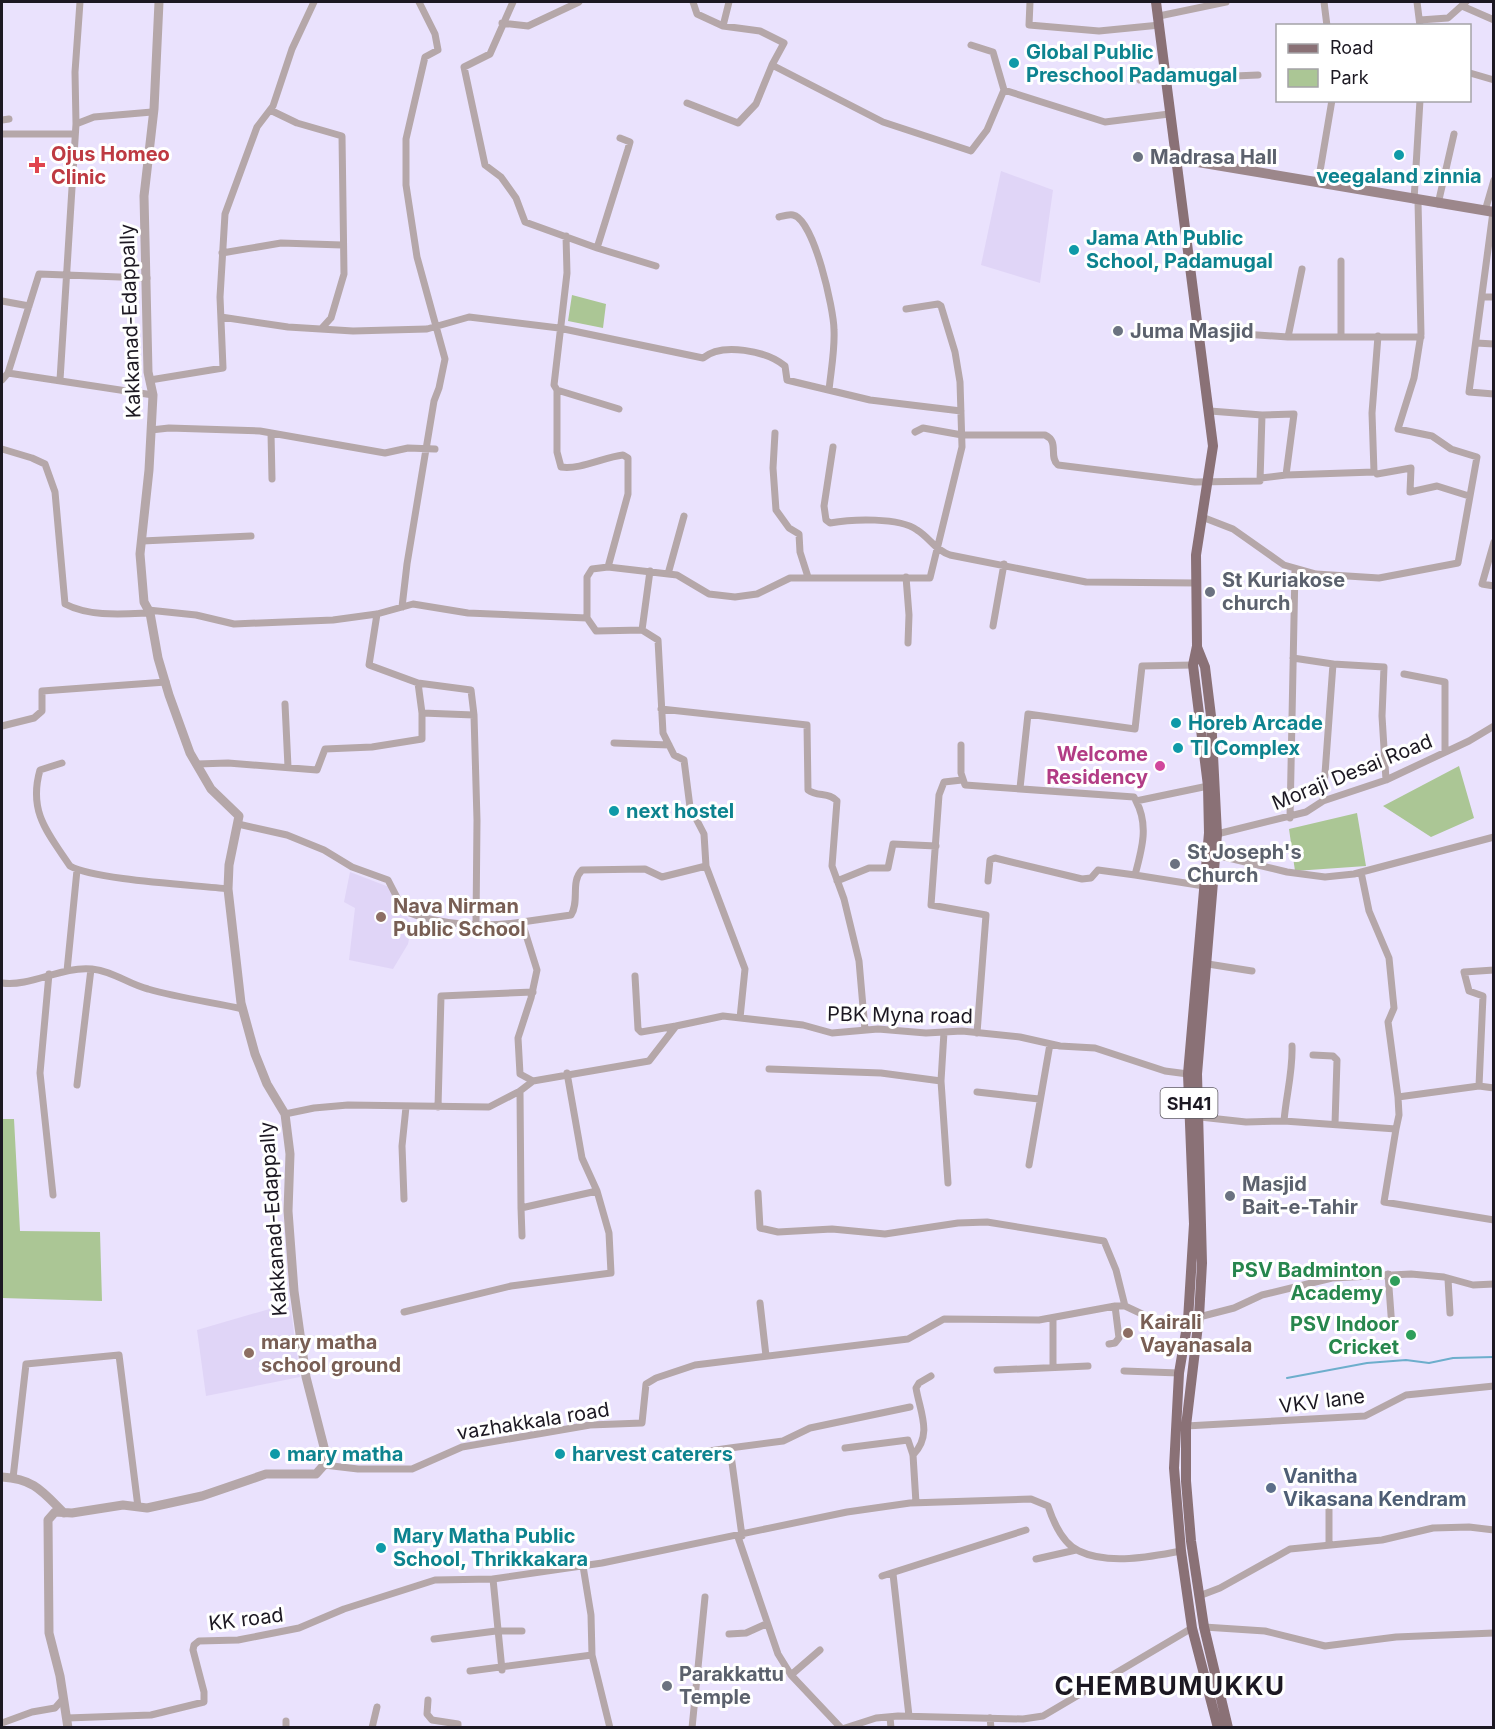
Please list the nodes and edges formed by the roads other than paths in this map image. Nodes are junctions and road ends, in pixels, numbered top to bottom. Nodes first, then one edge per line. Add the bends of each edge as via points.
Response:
1 (80, 2) edge
2 (159, 2) edge
3 (314, 2) edge
4 (419, 2) edge
5 (513, 2) edge
6 (563, 2) edge
7 (579, 2) edge
8 (693, 2) edge
9 (729, 2) edge
10 (1030, 2) edge
11 (1155, 2) edge
12 (1226, 2) edge
13 (1323, 2) edge
14 (1418, 2) edge
15 (1464, 4) edge
16 (559, 12) junction
17 (1159, 20) junction
18 (1494, 20) edge
19 (1420, 22) edge
20 (502, 23) junction
21 (1327, 24) edge
22 (723, 26) junction
23 (971, 45) dead end
24 (772, 65) junction
25 (1471, 73) edge
26 (1258, 75) dead end
27 (1166, 79) junction
28 (1140, 80) dead end
29 (1494, 80) edge
30 (1004, 90) junction
31 (1332, 102) edge
32 (1420, 102) edge
33 (687, 103) dead end
34 (270, 110) junction
35 (152, 112) junction
36 (1169, 114) junction
37 (76, 124) junction
38 (2, 134) edge
39 (75, 134) junction
40 (1454, 134) dead end
41 (620, 138) dead end
42 (1174, 158) junction
43 (1494, 180) edge
44 (1318, 183) junction
45 (1416, 200) junction
46 (1438, 204) junction
47 (1490, 211) edge
48 (779, 217) dead end
49 (566, 236) junction
50 (342, 244) junction
51 (597, 248) junction
52 (222, 253) junction
53 (1341, 261) dead end
54 (656, 266) dead end
55 (1302, 269) dead end
56 (68, 277) junction
57 (147, 278) junction
58 (1482, 297) junction
59 (1494, 297) edge
60 (2, 301) edge
61 (29, 306) junction
62 (906, 309) dead end
63 (221, 317) junction
64 (438, 326) junction
65 (560, 328) junction
66 (321, 329) junction
67 (1200, 331) junction
68 (1341, 335) junction
69 (1377, 336) junction
70 (1288, 337) junction
71 (1421, 337) junction
72 (1476, 344) junction
73 (1494, 344) edge
74 (8, 373) junction
75 (2, 380) edge
76 (60, 380) junction
77 (150, 380) junction
78 (557, 390) junction
79 (829, 390) junction
80 (1494, 394) edge
81 (153, 395) junction
82 (619, 409) dead end
83 (961, 411) junction
84 (1210, 411) junction
85 (1262, 415) junction
86 (151, 430) junction
87 (915, 432) dead end
88 (271, 433) junction
89 (775, 433) dead end
90 (962, 435) junction
91 (832, 447) dead end
92 (426, 448) junction
93 (2, 449) edge
94 (435, 449) dead end
95 (1377, 474) dead end
96 (1286, 475) junction
97 (1261, 478) junction
98 (272, 479) dead end
99 (1207, 482) junction
100 (1469, 496) junction
101 (684, 516) dead end
102 (1202, 517) junction
103 (251, 536) dead end
104 (142, 542) junction
105 (1494, 542) edge
106 (938, 551) junction
107 (1004, 564) junction
108 (608, 567) junction
109 (1295, 569) junction
110 (650, 571) junction
111 (668, 573) junction
112 (808, 577) junction
113 (906, 578) junction
114 (1197, 583) junction
115 (1494, 586) edge
116 (402, 607) junction
117 (149, 611) junction
118 (377, 614) junction
119 (586, 618) junction
120 (993, 626) dead end
121 (642, 630) junction
122 (908, 643) dead end
123 (1197, 646) junction
124 (1293, 658) junction
125 (1333, 664) junction
126 (1193, 665) junction
127 (1404, 674) dead end
128 (166, 682) junction
129 (418, 683) junction
130 (285, 704) dead end
131 (662, 709) junction
132 (422, 713) junction
133 (1205, 713) junction
134 (474, 715) junction
135 (2, 726) edge
136 (1494, 726) edge
137 (614, 743) dead end
138 (669, 745) junction
139 (961, 745) dead end
140 (1445, 752) junction
141 (62, 763) dead end
142 (197, 764) junction
143 (288, 767) junction
144 (962, 780) junction
145 (1386, 780) junction
146 (1208, 786) junction
147 (1020, 788) junction
148 (1136, 801) junction
149 (1323, 801) junction
150 (1290, 818) junction
151 (238, 824) junction
152 (1217, 834) junction
153 (1494, 837) edge
154 (936, 846) junction
155 (1216, 855) junction
156 (706, 866) junction
157 (77, 870) junction
158 (1361, 872) junction
159 (1135, 875) junction
160 (837, 881) junction
161 (988, 881) dead end
162 (1204, 886) junction
163 (228, 889) junction
164 (522, 922) junction
165 (476, 924) junction
166 (1208, 964) junction
167 (91, 969) junction
168 (1494, 970) edge
169 (67, 971) junction
170 (1252, 971) dead end
171 (49, 974) junction
172 (635, 976) dead end
173 (2, 983) edge
174 (532, 992) junction
175 (243, 1009) junction
176 (740, 1018) junction
177 (676, 1026) junction
178 (865, 1030) junction
179 (944, 1032) junction
180 (976, 1033) junction
181 (1050, 1044) junction
182 (1292, 1046) dead end
183 (1313, 1055) dead end
184 (770, 1069) dead end
185 (567, 1073) junction
186 (1188, 1074) junction
187 (533, 1081) junction
188 (941, 1081) junction
189 (77, 1085) dead end
190 (1479, 1086) junction
191 (1494, 1088) edge
192 (520, 1091) junction
193 (977, 1092) dead end
194 (1398, 1096) junction
195 (1039, 1099) junction
196 (406, 1107) junction
197 (438, 1107) junction
198 (285, 1114) junction
199 (1200, 1117) junction
200 (1284, 1121) junction
201 (1335, 1125) junction
202 (1396, 1129) junction
203 (1029, 1165) dead end
204 (948, 1183) dead end
205 (597, 1191) junction
206 (758, 1193) dead end
207 (53, 1195) dead end
208 (404, 1199) dead end
209 (521, 1208) junction
210 (1494, 1220) edge
211 (522, 1236) dead end
212 (1388, 1274) junction
213 (1448, 1279) junction
214 (1494, 1284) edge
215 (760, 1303) dead end
216 (1115, 1306) junction
217 (1125, 1306) junction
218 (404, 1312) dead end
219 (1450, 1313) dead end
220 (1053, 1318) junction
221 (1194, 1319) junction
222 (1392, 1328) dead end
223 (1109, 1344) dead end
224 (766, 1356) junction
225 (1053, 1365) junction
226 (1088, 1366) dead end
227 (997, 1370) dead end
228 (1124, 1371) dead end
229 (1179, 1373) junction
230 (930, 1376) dead end
231 (1494, 1386) edge
232 (910, 1407) dead end
233 (1186, 1426) junction
234 (730, 1448) junction
235 (846, 1448) dead end
236 (913, 1455) junction
237 (674, 1456) dead end
238 (324, 1464) junction
239 (2, 1477) edge
240 (13, 1478) junction
241 (1329, 1499) dead end
242 (916, 1503) junction
243 (138, 1507) junction
244 (64, 1513) junction
245 (1026, 1530) dead end
246 (1494, 1530) edge
247 (1185, 1533) junction
248 (740, 1536) junction
249 (1329, 1544) junction
250 (1076, 1551) junction
251 (1181, 1551) junction
252 (1036, 1560) dead end
253 (583, 1566) junction
254 (892, 1574) junction
255 (882, 1576) dead end
256 (493, 1579) junction
257 (1199, 1596) junction
258 (705, 1597) dead end
259 (766, 1624) junction
260 (1204, 1627) junction
261 (1192, 1628) junction
262 (496, 1631) junction
263 (522, 1631) dead end
264 (1494, 1633) edge
265 (729, 1634) dead end
266 (434, 1639) dead end
267 (820, 1650) dead end
268 (592, 1654) junction
269 (501, 1668) junction
270 (470, 1671) dead end
271 (791, 1675) junction
272 (62, 1700) junction
273 (428, 1700) dead end
274 (377, 1707) dead end
275 (909, 1716) junction
276 (890, 1717) junction
277 (990, 1718) junction
278 (2, 1723) edge
279 (67, 1723) edge
280 (372, 1728) edge
281 (458, 1728) edge
282 (610, 1728) edge
283 (692, 1728) edge
284 (843, 1728) edge
285 (891, 1728) edge
286 (991, 1728) edge
287 (1218, 1728) edge
288 (1228, 1728) edge

1 - 37 street
2 - 35 street, Kakkanad-Edappally
3 - 34 street
4 - 64 street via 435,34 438,50 425,57 406,139 406,185 417,257
5 - 20 street
6 - 16 street
7 - 16 street
8 - 22 street via 697,14
9 - 22 street
10 - 17 street via 1029,25 1099,31
11 - 17 main road
12 - 17 street
13 - 21 street
14 - 19 street
15 - 18 street
15 - 19 street via 1448,18
16 - 20 street via 528,26
17 - 27 main road
20 - 49 street via 490,54 464,67 485,165 501,177 516,198 525,222
22 - 24 street via 760,31 784,43
23 - 30 street via 993,52
24 - 30 street via 883,122 971,151 987,130
24 - 33 street via 756,104 738,123
25 - 29 street
26 - 27 street
27 - 28 street
27 - 36 main road
30 - 36 street via 1105,123
31 - 44 street
32 - 45 street
34 - 50 street via 297,123 342,136
34 - 52 street via 256,127 230,199
35 - 37 street via 94,117
35 - 57 street, Kakkanad-Edappally via 144,196
36 - 42 main road
37 - 39 street
38 - 39 street
39 - 56 street
40 - 46 street
41 - 51 street via 630,142
42 - 44 main road
42 - 67 main road
43 - 47 street
44 - 45 main road
45 - 46 main road
45 - 71 street
46 - 47 main road
47 - 58 street
48 - 79 street via 793,214 799,218 815,244 833,312
49 - 51 street
49 - 65 street via 567,273
50 - 52 street via 281,243
50 - 66 street via 342,285 331,318
51 - 54 street
52 - 63 street
53 - 68 street
55 - 70 street
56 - 57 street
56 - 61 street via 39,274
56 - 76 street
57 - 77 street, Kakkanad-Edappally
58 - 59 street
58 - 72 street
60 - 61 street
61 - 74 street
62 - 83 street via 941,306 955,352
63 - 66 street
63 - 77 street via 223,368
64 - 65 street via 469,317
64 - 66 street via 374,331
64 - 92 street via 445,359
65 - 78 street via 554,373
65 - 79 street via 703,358 712,350 737,349 778,360 785,366 787,380
67 - 70 street
67 - 84 main road
68 - 69 street
68 - 70 street
69 - 71 street
69 - 96 street via 1372,413 1374,472
71 - 100 street via 1398,429 1432,436 1451,449 1477,457
72 - 73 street
72 - 80 street via 1469,392
74 - 75 street
74 - 76 street
76 - 81 street
77 - 81 street, Kakkanad-Edappally
78 - 82 street
78 - 108 street via 557,452 561,467 614,456 628,458 628,494
79 - 83 street via 894,404
81 - 86 street, Kakkanad-Edappally
83 - 90 street
84 - 85 street
84 - 99 main road via 1213,446
85 - 96 street via 1294,414
85 - 97 street
86 - 88 street
86 - 104 street, Kakkanad-Edappally
87 - 90 street via 923,428
88 - 92 street via 366,452
88 - 98 street
89 - 112 street via 776,510 789,528 799,534
90 - 99 street via 1045,435 1054,443 1053,458 1058,465
90 - 106 street
91 - 106 street via 824,506 826,520 908,525 920,531
92 - 94 street
92 - 116 street
93 - 117 street via 45,464 55,492 65,604 116,614
95 - 100 street via 1411,468 1410,492 1437,486
96 - 97 street
97 - 99 street
99 - 102 main road
100 - 109 street via 1458,563 1378,578 1335,577
101 - 111 street
102 - 109 street via 1233,530 1270,558
102 - 114 main road via 1196,555
103 - 104 street
104 - 117 street, Kakkanad-Edappally via 141,582
105 - 115 street via 1482,584
106 - 107 street
106 - 113 street via 930,578
107 - 114 street via 1086,582
107 - 120 street
108 - 110 street
108 - 119 street via 592,569 587,577
109 - 124 street
110 - 111 street
110 - 121 street
111 - 112 street via 677,574 709,594 735,597 757,594 790,578
112 - 113 street
113 - 122 street
114 - 123 main road
116 - 118 street
116 - 119 street via 430,605 468,613
117 - 118 street via 196,615 234,624
117 - 128 street, Kakkanad-Edappally
118 - 129 street via 369,664
119 - 121 street via 596,631
121 - 131 street via 658,640
123 - 126 main road
123 - 133 main road via 1205,667
124 - 125 street
124 - 150 street
125 - 145 street via 1384,667
125 - 149 street
126 - 133 main road
126 - 147 street via 1142,666 1135,729 1028,714
127 - 140 street via 1445,682
128 - 135 street via 42,691 42,711 34,718
128 - 142 street, Kakkanad-Edappally via 182,734
129 - 132 street
129 - 134 street via 471,690
130 - 143 street
131 - 138 street via 663,733
131 - 160 street via 807,725 808,790 837,801 832,866
132 - 134 street
132 - 143 street via 422,739 325,749 317,770
133 - 146 main road
133 - 152 main road
134 - 165 street
136 - 140 street, Moraji Desai Road
137 - 138 street
138 - 156 street via 674,755 684,760 690,807 704,834
139 - 144 street
140 - 145 street, Moraji Desai Road
141 - 157 street via 40,770 36,783 40,823 70,866
142 - 143 street
142 - 151 street, Kakkanad-Edappally via 211,789 238,816
144 - 147 street via 965,785
144 - 154 street via 944,782 941,788
145 - 149 street, Moraji Desai Road
146 - 148 street
146 - 162 main road
147 - 148 street via 1134,796
148 - 159 street via 1143,814 1144,830
149 - 150 street, Moraji Desai Road
150 - 152 street, Moraji Desai Road
151 - 163 street, Kakkanad-Edappally
151 - 165 street via 287,835 388,880 404,911 423,918
152 - 155 main road
153 - 158 street
154 - 160 street via 893,844 888,868 869,868
154 - 180 street via 931,905 986,915
155 - 158 street via 1325,877
155 - 166 main road
156 - 164 street via 662,877 645,869 582,870 576,878 575,909 571,915
156 - 176 street via 744,969
157 - 163 street
157 - 169 street
158 - 194 street via 1369,911 1389,958 1394,1008 1388,1022
159 - 161 street via 1098,870 1091,878 1082,879 995,858 990,860
159 - 162 street
160 - 178 street via 859,961
162 - 186 main road, SH41
163 - 175 street, Kakkanad-Edappally
164 - 165 street
164 - 174 street via 537,970
166 - 170 street
166 - 199 main road via 1197,1074
167 - 169 street
167 - 175 street via 115,974 146,989
167 - 189 street
168 - 190 street via 1464,972 1469,991 1483,996
169 - 171 street
171 - 173 street
171 - 207 street via 40,1073
172 - 177 street, PBK Myna road via 640,1032
174 - 187 street via 518,1038 520,1074
174 - 197 street via 441,996
175 - 198 street, Kakkanad-Edappally via 255,1054
176 - 177 street, PBK Myna road via 723,1016
176 - 178 street, PBK Myna road via 803,1025 832,1033
177 - 185 street via 649,1061
178 - 179 street, PBK Myna road
179 - 180 street, PBK Myna road
179 - 188 street
180 - 181 street, PBK Myna road
181 - 186 street, PBK Myna road via 1095,1048 1166,1071
181 - 195 street
182 - 200 street
183 - 201 street via 1333,1056 1337,1060
184 - 188 street via 881,1073
185 - 187 street
185 - 205 street via 582,1158
186 - 221 main road, SH41
187 - 192 street
188 - 204 street
190 - 191 street
190 - 194 street
192 - 197 street via 489,1107
192 - 209 street
193 - 195 street
194 - 202 street
195 - 203 street
196 - 197 street
196 - 198 street via 348,1105
196 - 208 street
198 - 238 street, Kakkanad-Edappally via 294,1291 306,1377 325,1451
199 - 200 street
199 - 221 main road via 1202,1263
200 - 201 street
201 - 202 street
202 - 210 street via 1384,1202
205 - 209 street
205 - 218 street via 609,1233 611,1272 511,1286
206 - 217 street via 760,1228 778,1232 832,1229 885,1234 987,1222 1104,1241
209 - 211 street
212 - 213 street
212 - 221 street via 1304,1284
212 - 222 street
213 - 214 street via 1473,1285
213 - 219 street
215 - 224 street
216 - 217 street, vazhakkala road
216 - 220 street, vazhakkala road
216 - 223 street via 1119,1338
217 - 221 street via 1157,1321
220 - 224 street, vazhakkala road via 944,1319 908,1339
220 - 225 street
221 - 229 main road, SH41
221 - 233 main road
224 - 238 street, vazhakkala road via 695,1365 656,1378 646,1384 642,1423 590,1425 462,1447 412,1469 358,1469
225 - 226 street
225 - 227 street
228 - 229 street
229 - 247 main road, SH41 via 1174,1468
230 - 236 street via 916,1388 925,1433 921,1447
231 - 233 street, VKV lane via 1406,1395 1365,1416
232 - 234 street via 810,1428 783,1441
233 - 247 main road
234 - 237 street
234 - 248 street
235 - 236 street via 908,1440
236 - 242 street
238 - 243 street via 316,1474 266,1474 202,1496
239 - 240 street
240 - 243 street via 26,1364 119,1355
240 - 244 street via 38,1487
241 - 249 street
242 - 248 street via 848,1512
242 - 250 street via 1031,1499 1048,1506 1054,1524
243 - 244 street via 123,1505
244 - 272 street via 55,1512 48,1520 49,1633
245 - 254 street
246 - 249 street via 1426,1528 1382,1540
247 - 251 main road, SH41
247 - 257 main road
248 - 253 street
248 - 259 street
249 - 257 street via 1285,1550 1243,1576
250 - 251 street via 1099,1557
250 - 252 street
251 - 261 main road, SH41
253 - 256 street
253 - 268 street
254 - 255 street
254 - 275 street
256 - 262 street
256 - 279 street, KK road via 435,1580 299,1628 238,1640 200,1641 194,1650 204,1702 151,1715
257 - 260 main road
258 - 283 street
259 - 265 street via 746,1633
259 - 271 street
260 - 264 street via 1265,1631 1325,1646 1396,1637
260 - 288 main road
261 - 277 street via 1043,1716
261 - 287 main road, SH41
262 - 263 street
262 - 266 street
262 - 269 street
267 - 271 street
268 - 269 street
268 - 282 street
269 - 270 street
271 - 284 street
272 - 278 street via 55,1708
272 - 279 street
273 - 281 street via 427,1714 432,1720 458,1724
274 - 280 street
275 - 276 street
275 - 277 street
276 - 284 street
276 - 285 street
277 - 286 street

